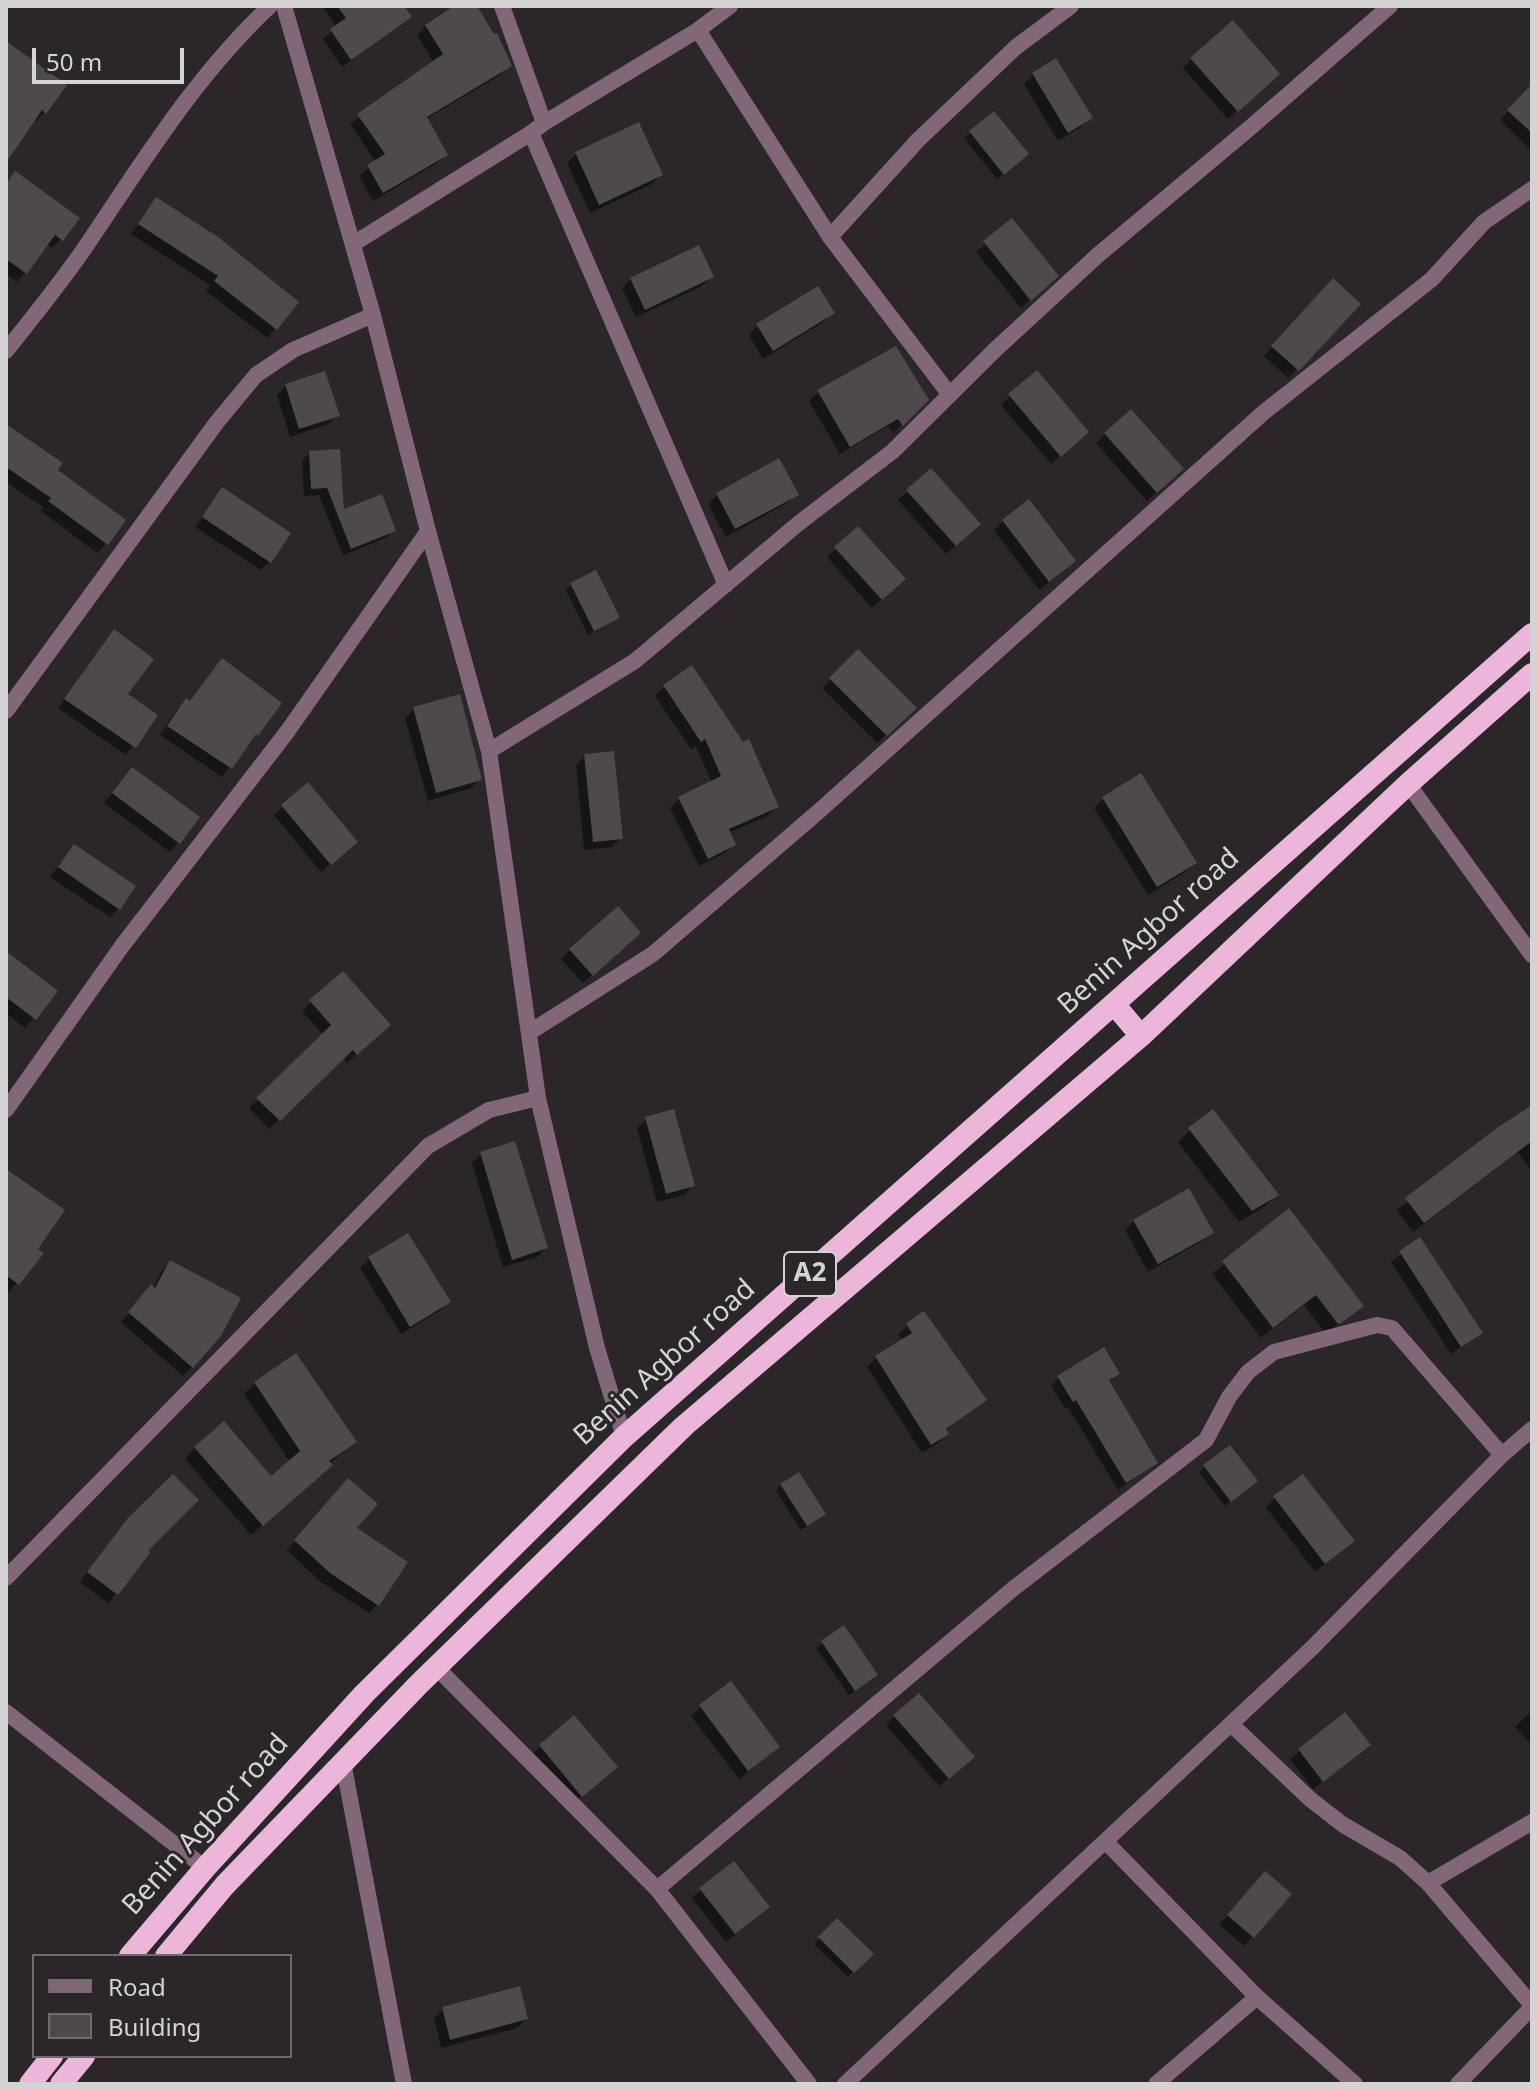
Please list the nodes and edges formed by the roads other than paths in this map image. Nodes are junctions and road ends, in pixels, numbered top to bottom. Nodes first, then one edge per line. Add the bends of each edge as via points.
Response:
1 (270, 6) edge
2 (284, 6) edge
3 (502, 6) edge
4 (730, 6) edge
5 (1071, 6) edge
6 (1390, 6) edge
7 (713, 12) edge
8 (698, 30) junction
9 (538, 128) junction
10 (1532, 189) edge
11 (830, 237) junction
12 (353, 244) junction
13 (373, 315) junction
14 (6, 351) edge
15 (950, 395) junction
16 (428, 531) junction
17 (726, 585) junction
18 (1532, 634) edge
19 (1532, 674) edge
20 (6, 711) edge
21 (489, 751) junction
22 (1408, 784) junction
23 (1532, 955) edge
24 (1114, 1004) junction
25 (530, 1032) junction
26 (1141, 1036) junction
27 (538, 1098) junction
28 (6, 1110) edge
29 (1532, 1429) edge
30 (624, 1437) junction
31 (1502, 1455) junction
32 (6, 1578) edge
33 (436, 1667) junction
34 (6, 1712) edge
35 (1232, 1725) junction
36 (343, 1762) junction
37 (1532, 1822) edge
38 (1106, 1842) junction
39 (205, 1868) junction
40 (1428, 1883) junction
41 (657, 1889) junction
42 (132, 1954) edge
43 (168, 1954) edge
44 (1257, 1997) junction
45 (1532, 2006) edge
46 (50, 2058) edge
47 (82, 2058) edge
48 (30, 2084) edge
49 (61, 2084) edge
50 (404, 2084) edge
51 (809, 2084) edge
52 (845, 2084) edge
53 (1156, 2084) edge
54 (1355, 2084) edge
55 (1458, 2084) edge

1 - 14 street via 243,31 164,130 81,253
2 - 12 street
3 - 9 street
4 - 7 street
5 - 11 street via 1016,47 918,140
6 - 15 street via 1098,255
7 - 8 street
8 - 9 street
8 - 11 street
9 - 12 street
9 - 17 street
10 - 25 street via 1484,222 1432,279 1263,413 653,954
11 - 15 street
12 - 13 street
13 - 16 street
13 - 20 street via 293,350 256,375
15 - 17 street via 893,451
16 - 21 street
16 - 28 street via 287,732 122,946
17 - 21 street via 635,661
18 - 24 highway, Benin Agbor road / A2
19 - 22 highway, Benin Agbor road / A2
21 - 25 street
22 - 23 street
22 - 26 highway, Benin Agbor road / A2
24 - 26 highway
24 - 30 highway, Benin Agbor road / A2
25 - 27 street
26 - 33 highway, Benin Agbor road / A2 via 684,1426
27 - 30 street via 597,1348
27 - 32 street via 489,1110 428,1146
29 - 31 street
30 - 39 highway, Benin Agbor road / A2 via 365,1693
31 - 35 street
31 - 41 street via 1392,1328 1377,1325 1274,1352 1248,1372 1206,1440 1014,1588
33 - 36 highway, Benin Agbor road / A2
33 - 41 street
34 - 39 street
35 - 38 street
35 - 40 street via 1321,1808 1400,1858
36 - 43 highway, Benin Agbor road / A2 via 225,1885
36 - 50 street
37 - 40 street
38 - 44 street
38 - 52 street
39 - 42 highway, Benin Agbor road / A2
40 - 45 street
41 - 51 street
44 - 53 street
44 - 54 street
45 - 55 street
46 - 48 highway
47 - 49 highway

